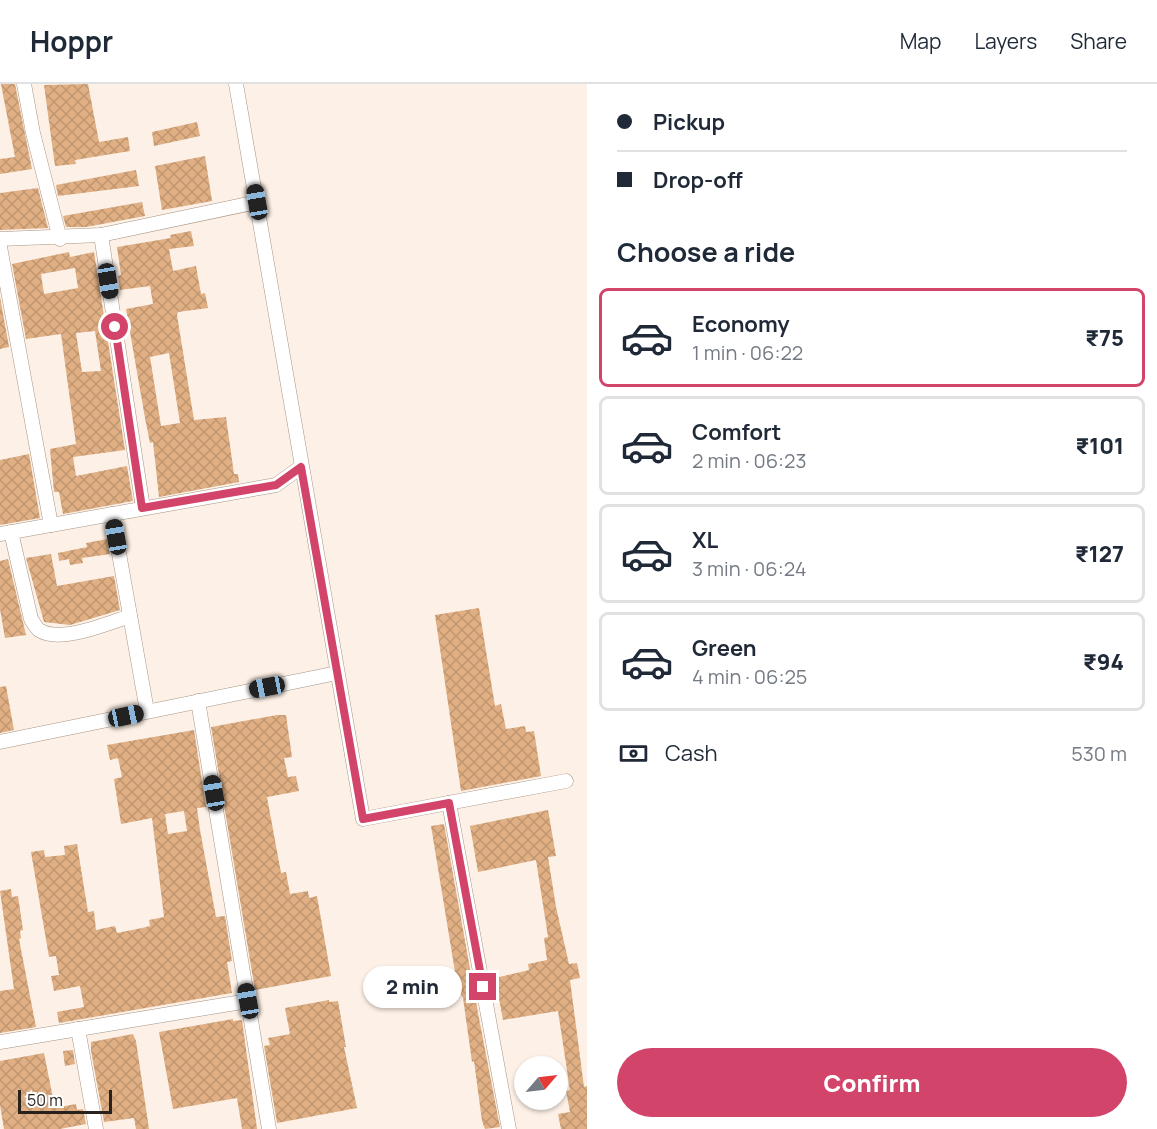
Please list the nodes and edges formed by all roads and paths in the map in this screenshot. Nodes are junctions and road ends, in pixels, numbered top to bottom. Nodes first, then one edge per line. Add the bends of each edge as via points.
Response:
1 (24, 84) edge
2 (236, 84) edge
3 (257, 202) junction
4 (101, 236) junction
5 (60, 238) junction
6 (0, 239) edge
7 (0, 247) edge
8 (301, 467) junction
9 (142, 508) junction
10 (112, 514) junction
11 (51, 525) junction
12 (5, 533) edge
13 (130, 616) junction
14 (337, 674) junction
15 (198, 701) junction
16 (147, 711) junction
17 (0, 742) edge
18 (566, 781) dead end
19 (449, 803) junction
20 (248, 1001) junction
21 (78, 1029) junction
22 (0, 1042) edge
23 (96, 1129) edge
24 (269, 1129) edge
25 (509, 1129) edge

1 - 5 street
2 - 3 street
3 - 4 street
3 - 8 street
4 - 5 street
4 - 9 street
5 - 6 street
7 - 11 street
8 - 9 street via 276,485
8 - 14 street
9 - 10 street
10 - 11 street
10 - 13 street
11 - 12 street
12 - 13 street via 31,619 39,630 63,634
13 - 16 street
14 - 15 street
14 - 19 street via 363,819
15 - 16 street
15 - 20 street
16 - 17 street
18 - 19 street
19 - 25 street
20 - 21 street
20 - 24 street
21 - 22 street
21 - 23 street

